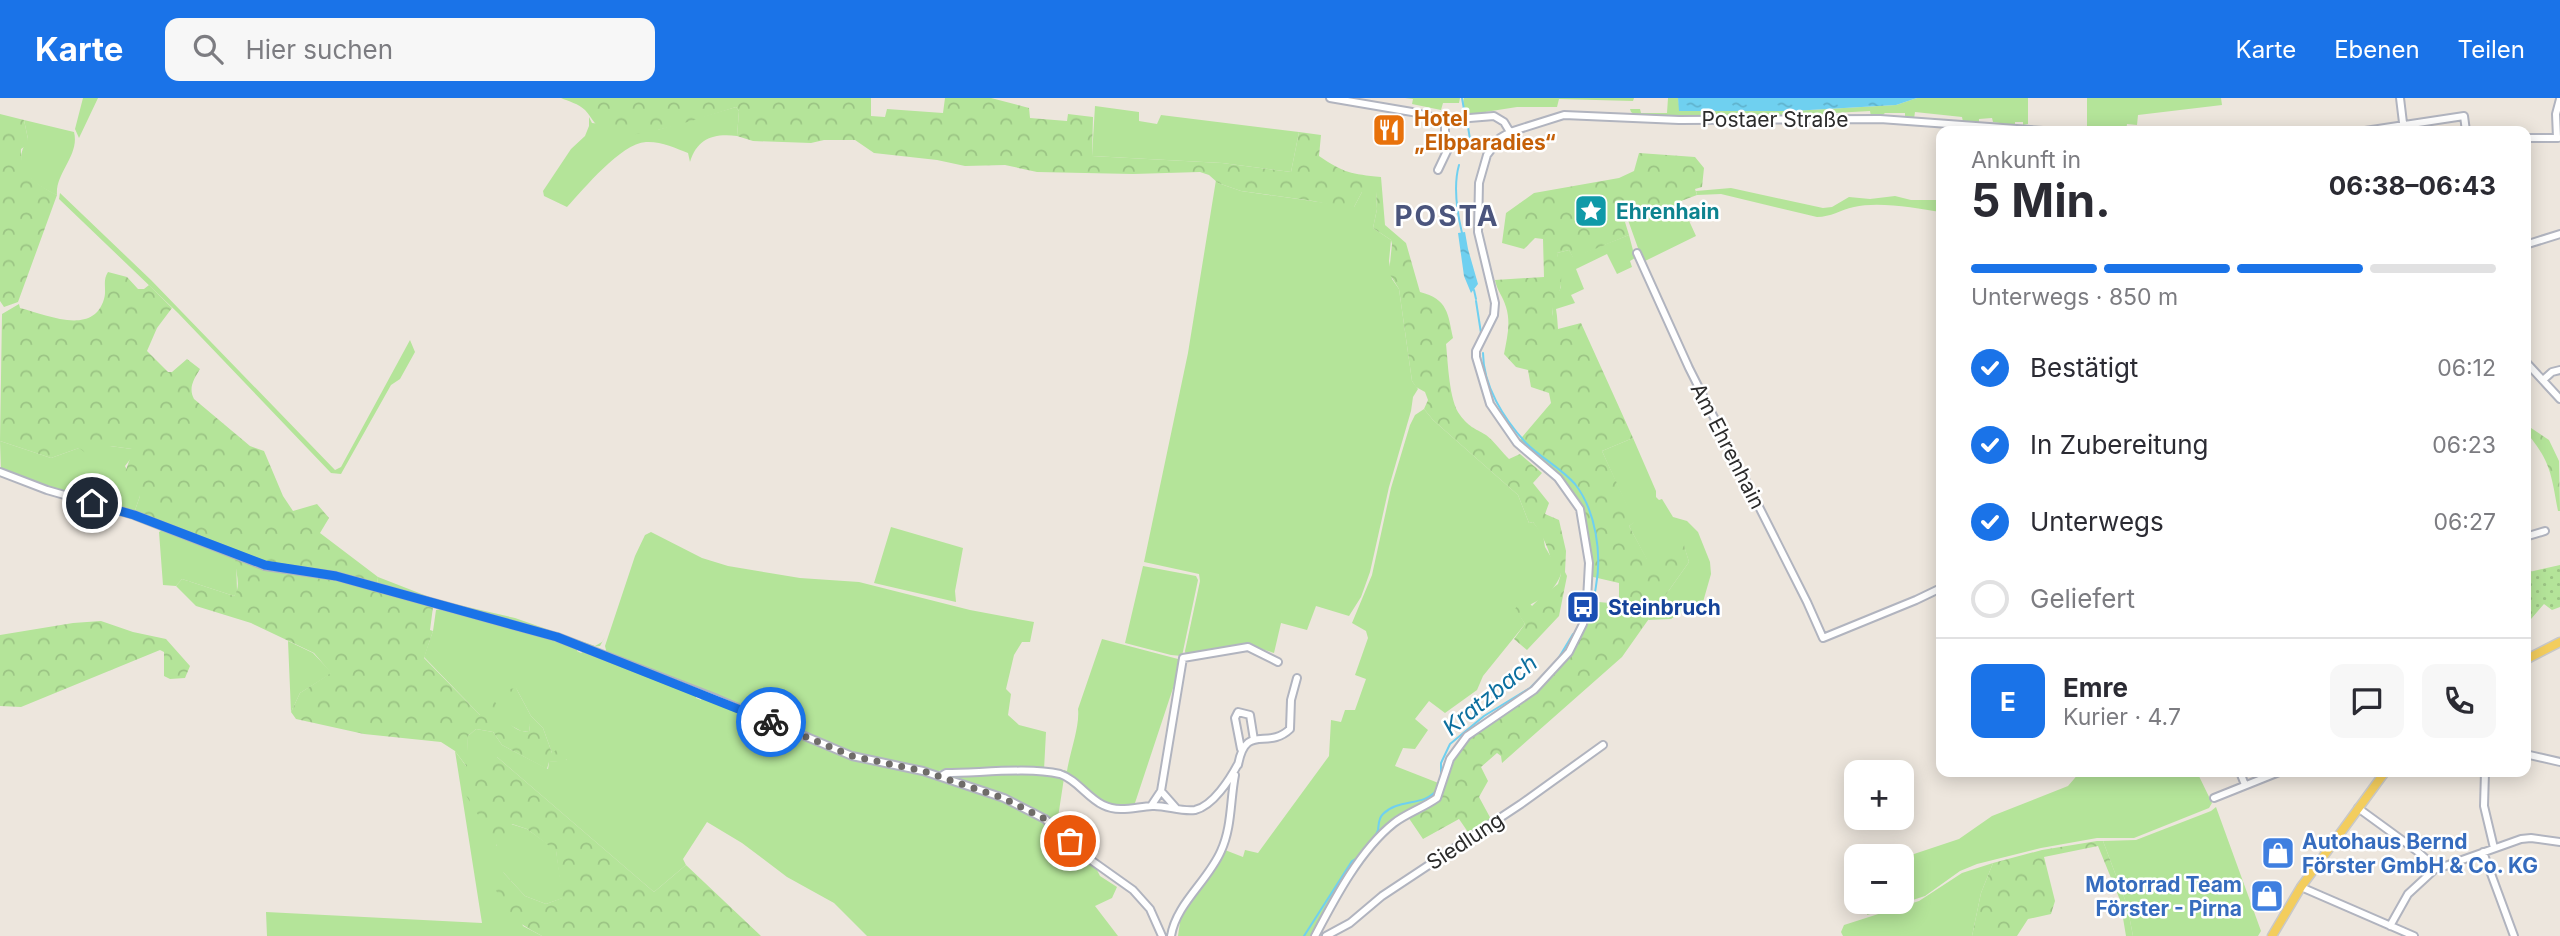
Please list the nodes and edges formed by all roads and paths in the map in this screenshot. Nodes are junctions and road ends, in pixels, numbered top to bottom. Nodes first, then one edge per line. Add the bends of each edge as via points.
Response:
1 (1330, 98) edge
2 (2399, 98) edge
3 (2560, 99) edge
4 (1444, 120) junction
5 (1975, 126) edge
6 (2404, 126) edge
7 (2414, 126) edge
8 (2465, 126) edge
9 (1510, 132) junction
10 (2531, 138) edge
11 (2558, 138) edge
12 (1438, 170) dead end
13 (2560, 234) edge
14 (2531, 243) edge
15 (1637, 253) dead end
16 (2531, 367) edge
17 (2560, 370) edge
18 (2543, 380) junction
19 (2560, 399) edge
20 (0, 472) edge
21 (2544, 531) dead end
22 (2531, 535) edge
23 (1936, 590) edge
24 (2560, 642) edge
25 (2531, 657) edge
26 (1278, 662) dead end
27 (1297, 678) dead end
28 (1254, 740) junction
29 (1603, 745) dead end
30 (1241, 749) junction
31 (2531, 755) edge
32 (2560, 762) edge
33 (1238, 764) junction
34 (941, 776) junction
35 (2242, 777) edge
36 (2266, 777) edge
37 (2381, 777) edge
38 (2485, 777) edge
39 (2245, 785) junction
40 (1161, 791) junction
41 (2214, 798) dead end
42 (1151, 806) junction
43 (1176, 808) junction
44 (2358, 808) junction
45 (2560, 842) edge
46 (2494, 848) junction
47 (2483, 852) junction
48 (2436, 868) junction
49 (2301, 887) junction
50 (1322, 922) junction
51 (1173, 923) junction
52 (2390, 926) junction
53 (1161, 932) edge
54 (1333, 932) junction
55 (1171, 936) edge
56 (1315, 936) edge
57 (1326, 936) edge
58 (2272, 936) edge
59 (2414, 936) edge
60 (2514, 936) edge

1 - 4 street
2 - 6 street
3 - 11 street via 2556,108
4 - 9 street via 1494,116
4 - 12 street via 1448,146
5 - 9 street, Postaer Straße via 1880,119 1564,115
7 - 8 street via 2464,116
9 - 50 street, Postaer Straße via 1487,155 1479,183 1477,223 1495,309 1476,351 1490,404 1517,443 1558,478 1580,509 1589,569 1583,624 1569,653 1534,690 1467,736 1451,759 1437,798 1385,831 1341,888
10 - 11 street
13 - 14 street
15 - 23 street, Am Ehrenhain via 1823,638
16 - 18 street
17 - 18 street
18 - 19 street
20 - 34 street via 134,515 265,565 336,576 557,637 852,756
21 - 22 street
24 - 25 main road
26 - 40 street via 1248,647 1183,658
27 - 28 street via 1290,729 1278,737
28 - 30 street
28 - 30 street via 1250,715 1238,712
29 - 54 street, Siedlung
30 - 33 street
31 - 32 street
33 - 43 street via 1226,786 1200,808
33 - 51 street via 1222,850
34 - 42 street via 1044,772 1063,775 1109,807
34 - 53 street via 1045,819 1133,890 1150,909
35 - 39 street
36 - 39 street
37 - 44 main road
38 - 46 street via 2484,806
39 - 41 street
40 - 42 street
40 - 43 street
42 - 43 street
44 - 48 street
44 - 49 main road
45 - 46 street via 2526,838
46 - 47 street
47 - 48 street
47 - 60 street
48 - 52 street via 2408,894
49 - 52 street
49 - 58 main road
50 - 54 street
50 - 56 street
51 - 53 street
51 - 55 street
52 - 59 street
54 - 57 street, Siedlung

